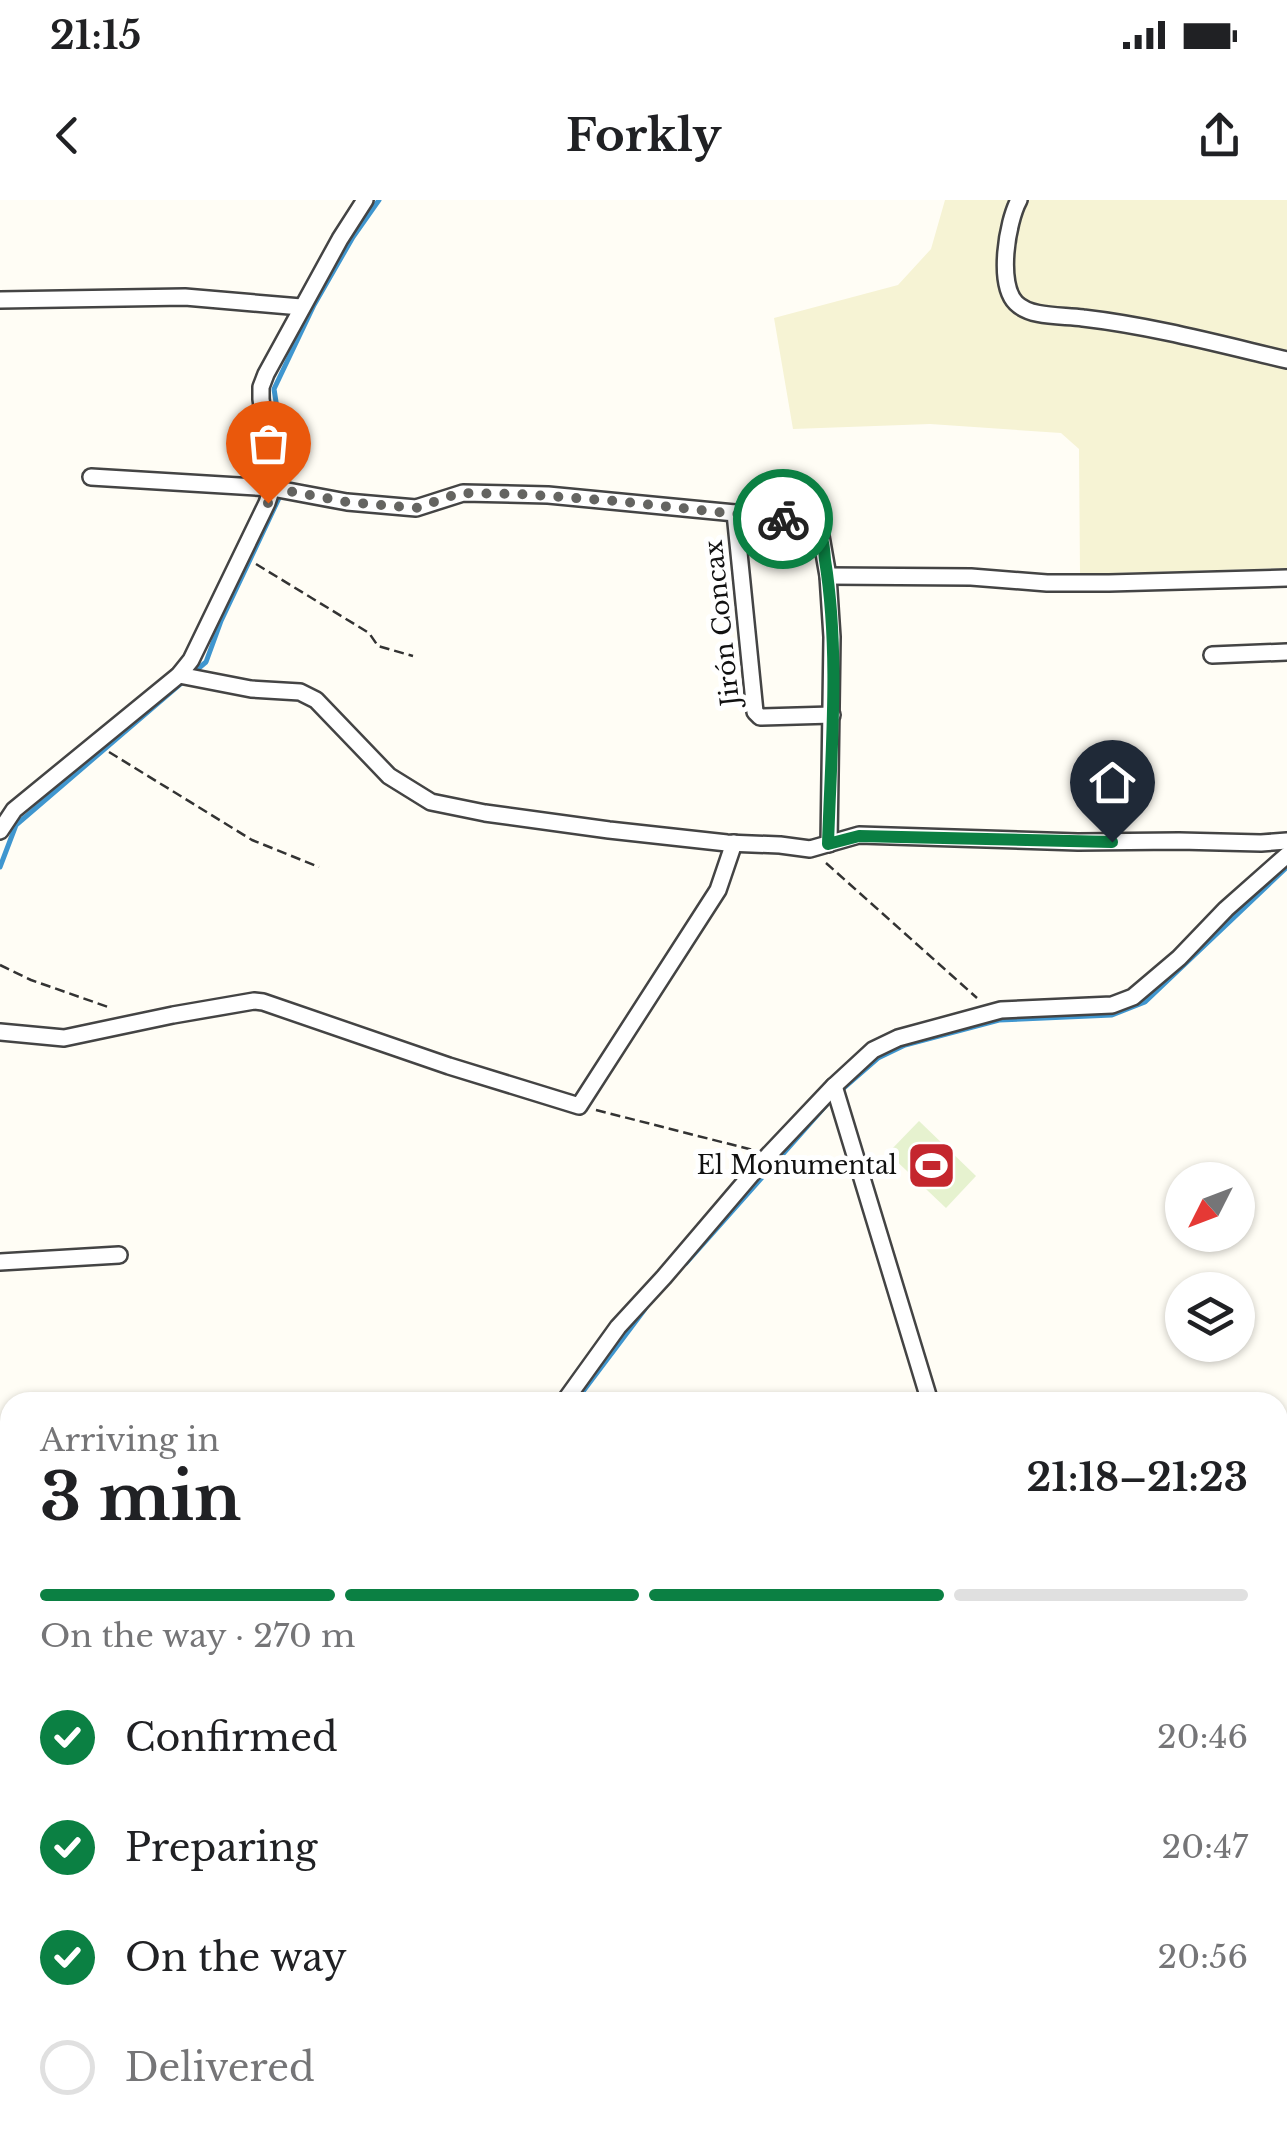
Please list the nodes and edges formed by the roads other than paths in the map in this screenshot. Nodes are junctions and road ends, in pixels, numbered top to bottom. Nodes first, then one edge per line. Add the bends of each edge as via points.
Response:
1 (365, 200) edge
2 (1019, 200) edge
3 (0, 300) edge
4 (301, 307) junction
5 (1287, 360) edge
6 (92, 477) dead end
7 (272, 488) junction
8 (735, 513) junction
9 (828, 576) junction
10 (1287, 578) edge
11 (1287, 652) edge
12 (1212, 655) dead end
13 (179, 675) junction
14 (832, 715) junction
15 (0, 831) edge
16 (1287, 841) edge
17 (734, 843) junction
18 (828, 844) junction
19 (1287, 855) edge
20 (0, 1032) edge
21 (834, 1086) junction
22 (119, 1255) dead end
23 (0, 1262) edge
24 (571, 1392) edge
25 (927, 1392) edge

1 - 4 street
2 - 5 street via 1010,223 1006,283 1026,311 1130,324
3 - 4 street via 185,297
4 - 7 street via 261,388
6 - 7 street, Jirón Concax
7 - 8 street, Jirón Concax via 416,508 463,493
7 - 13 street
8 - 9 street via 810,523 821,536
8 - 14 street, Jirón Concax via 757,715
9 - 10 street via 1093,583
9 - 14 street
11 - 12 street
13 - 15 street via 14,810
13 - 17 street via 316,700 389,776 431,802
14 - 18 street
16 - 18 street via 859,836
17 - 18 street
17 - 20 street via 718,890 579,1106 263,1002 64,1038
19 - 21 street via 1133,997 1112,1005 1001,1010 898,1038 873,1050
21 - 24 street via 618,1327
21 - 25 street
22 - 23 street

